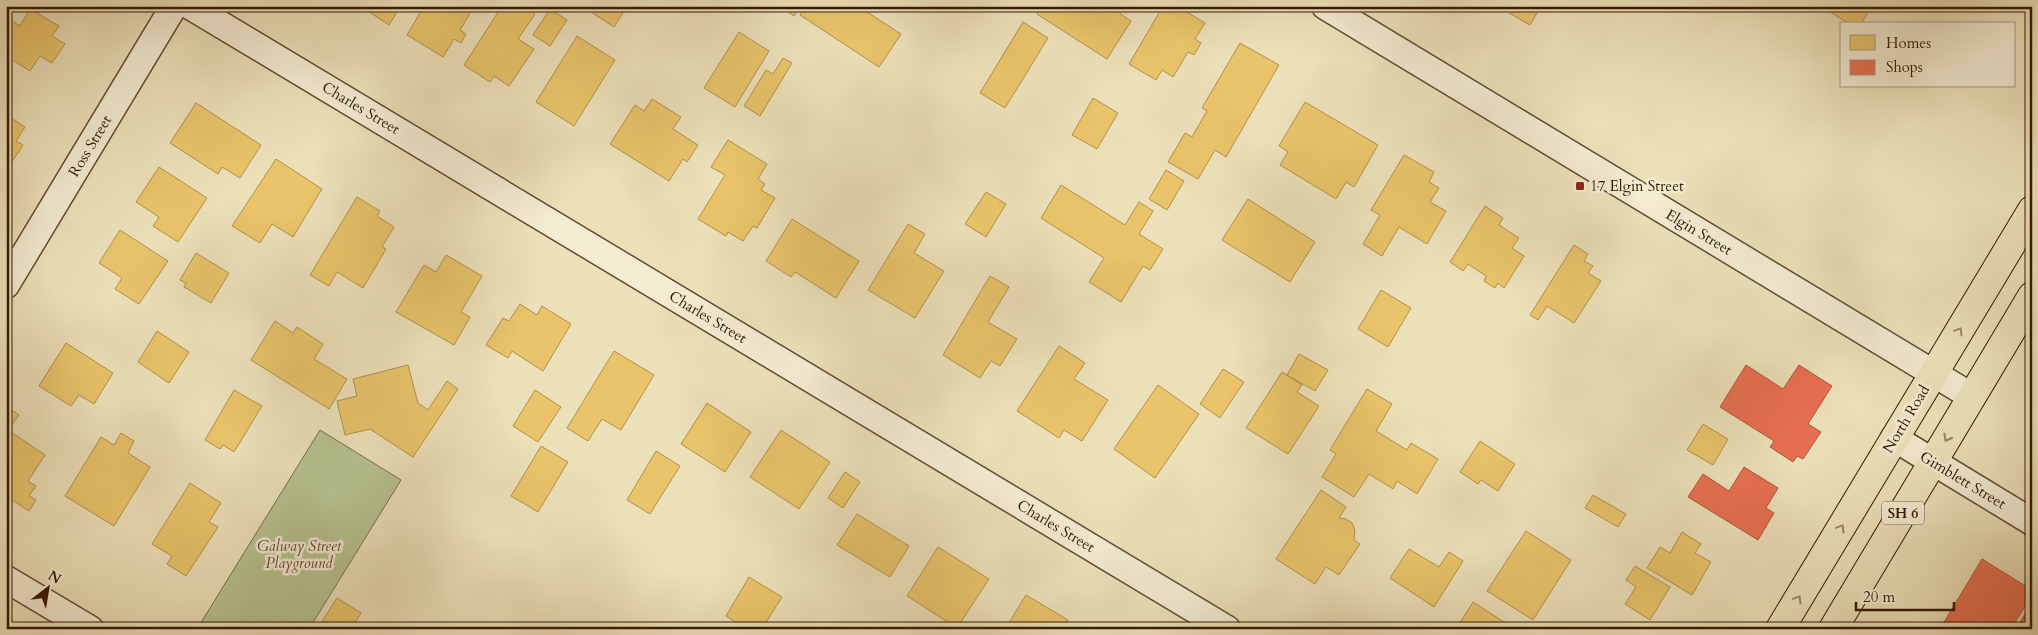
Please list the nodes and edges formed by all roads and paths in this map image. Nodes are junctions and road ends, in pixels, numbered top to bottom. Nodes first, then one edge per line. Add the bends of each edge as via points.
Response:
1 (174, 6) edge
2 (190, 6) edge
3 (1325, 6) edge
4 (2032, 210) edge
5 (6, 285) edge
6 (2032, 296) edge
7 (1934, 373) junction
8 (1972, 396) junction
9 (1894, 438) junction
10 (1933, 462) junction
11 (2032, 522) edge
12 (6, 578) edge
13 (90, 629) edge
14 (1227, 629) edge
15 (1780, 629) edge
16 (1833, 629) edge

1 - 5 street, Ross Street
2 - 14 street, Charles Street
3 - 7 street, Elgin Street
7 -> 4 main road, North Road / SH 6
6 - 8 main road, SH 6
7 - 8 street, Elgin Street
7 - 9 main road, North Road / SH 6
8 -> 10 main road, SH 6
9 - 10 street, Gimblett Street
15 -> 9 main road, North Road / SH 6
10 - 11 street, Gimblett Street
10 - 16 main road, SH 6
12 - 13 street

